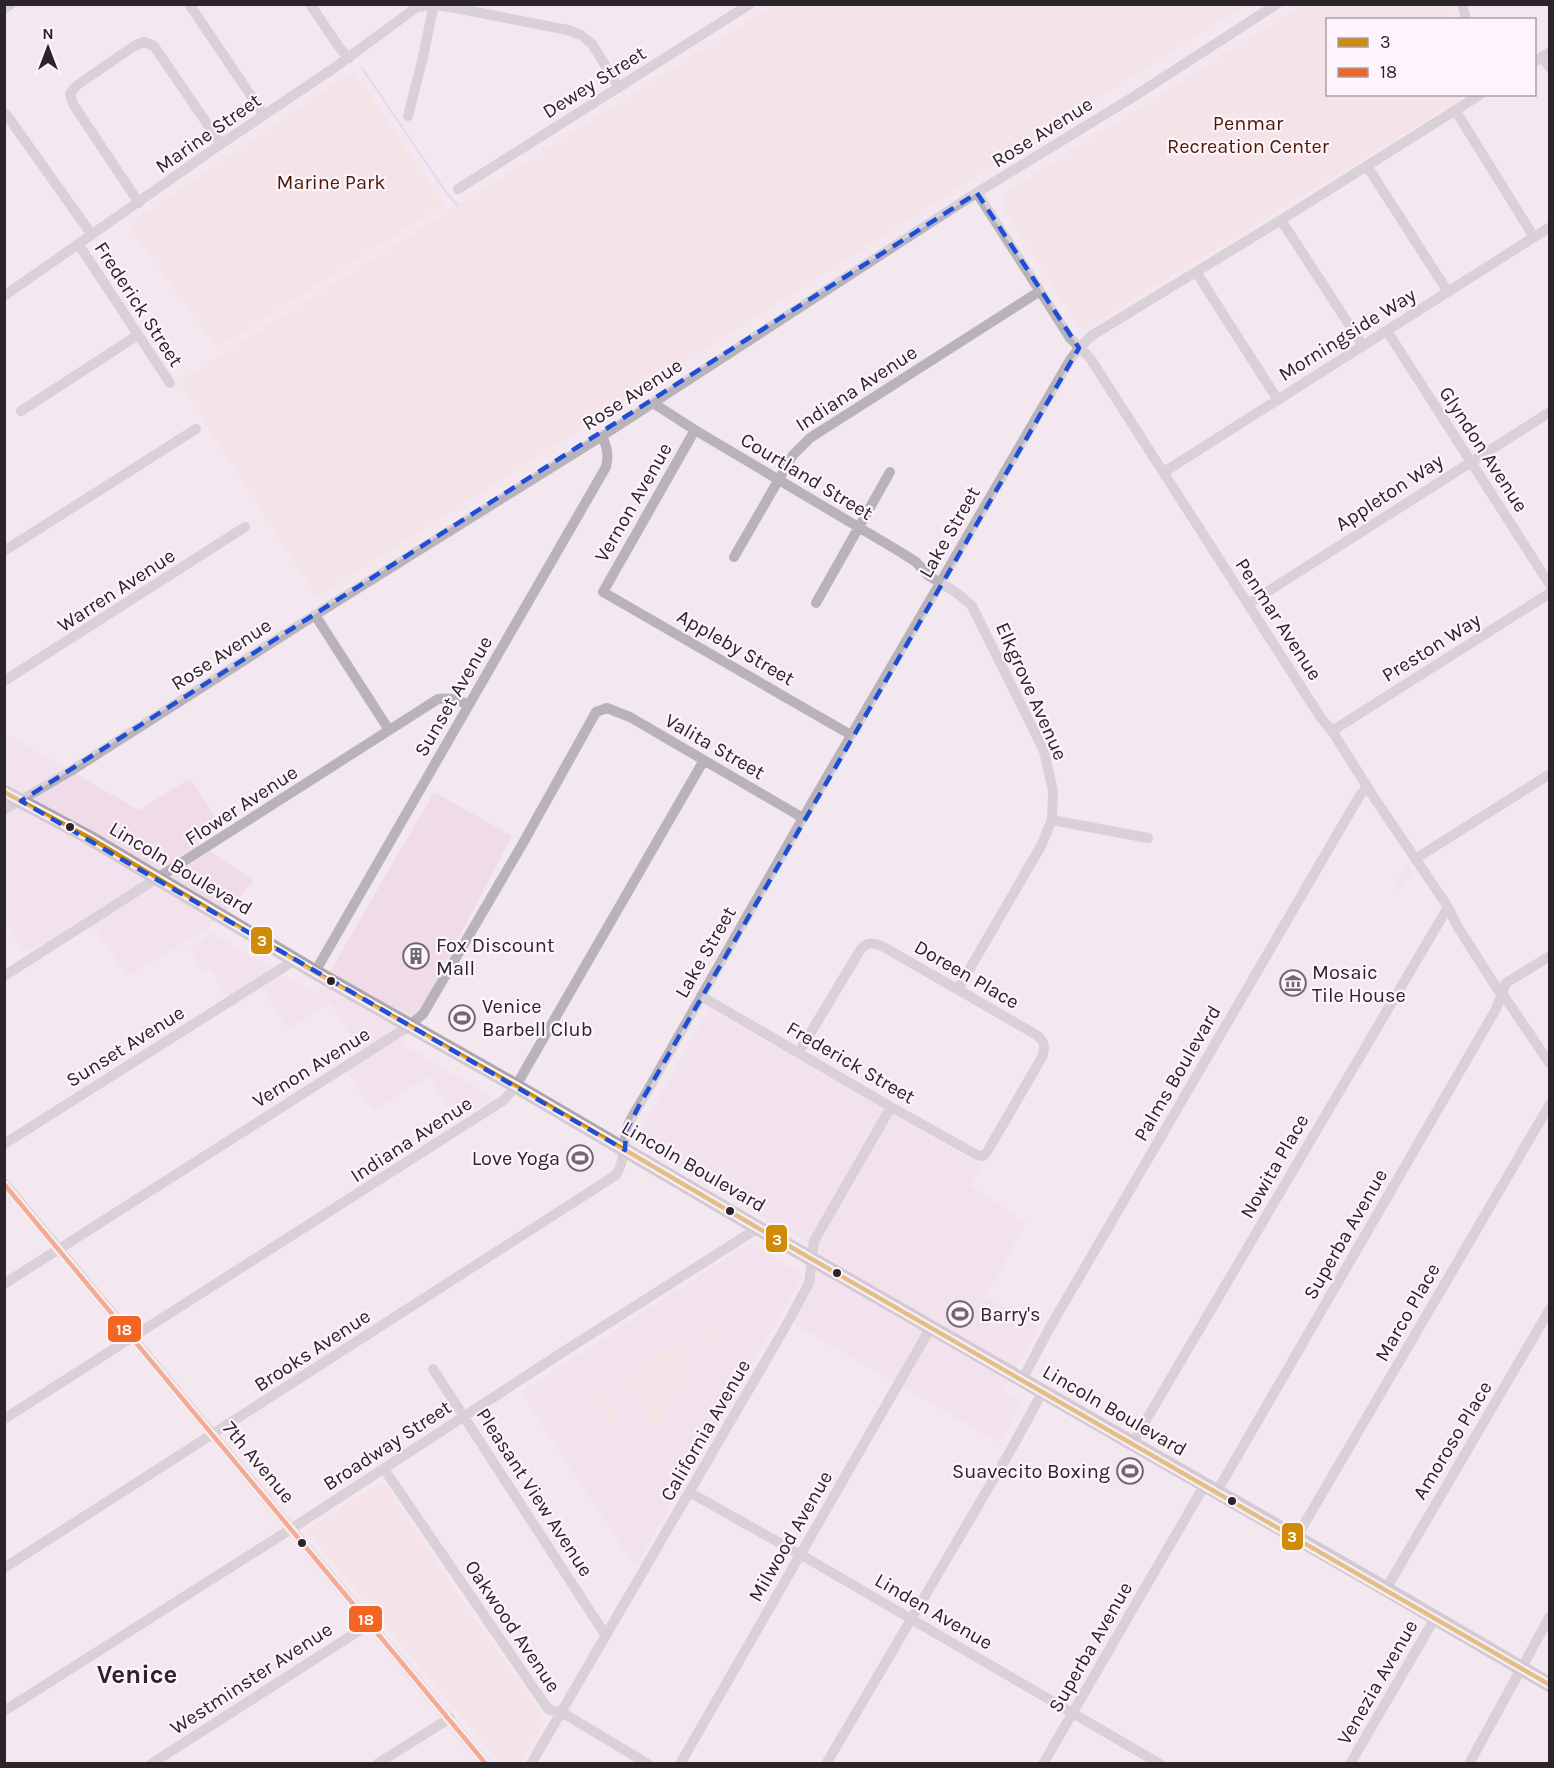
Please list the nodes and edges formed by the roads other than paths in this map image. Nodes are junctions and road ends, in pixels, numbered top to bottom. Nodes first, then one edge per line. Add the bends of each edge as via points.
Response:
1 (11, 4) edge
2 (189, 4) edge
3 (310, 4) edge
4 (750, 4) edge
5 (1277, 4) edge
6 (434, 5) edge
7 (1463, 8) dead end
8 (4, 9) edge
9 (1466, 18) edge
10 (1542, 57) edge
11 (349, 58) junction
12 (1550, 68) edge
13 (619, 88) junction
14 (1478, 96) edge
15 (1455, 110) junction
16 (6, 114) dead end
17 (264, 115) junction
18 (408, 116) dead end
19 (221, 144) junction
20 (1367, 166) junction
21 (458, 189) dead end
22 (977, 193) junction
23 (139, 202) junction
24 (1281, 220) junction
25 (1550, 227) edge
26 (92, 235) junction
27 (1534, 237) junction
28 (79, 245) junction
29 (1196, 272) junction
30 (1040, 291) junction
31 (1448, 292) junction
32 (4, 296) edge
33 (1387, 332) junction
34 (138, 335) junction
35 (1363, 346) junction
36 (1079, 348) junction
37 (170, 383) dead end
38 (1278, 400) junction
39 (652, 403) junction
40 (21, 411) dead end
41 (1550, 412) edge
42 (196, 429) dead end
43 (695, 430) junction
44 (602, 436) junction
45 (1471, 462) junction
46 (890, 472) dead end
47 (1164, 472) junction
48 (779, 480) junction
49 (245, 527) dead end
50 (858, 527) junction
51 (4, 551) edge
52 (735, 556) dead end
53 (940, 583) junction
54 (1550, 585) edge
55 (603, 592) joint
56 (1550, 594) edge
57 (816, 603) dead end
58 (1248, 604) junction
59 (315, 615) junction
60 (4, 681) edge
61 (469, 705) junction
62 (607, 708) joint
63 (390, 730) junction
64 (1332, 731) junction
65 (851, 735) junction
66 (704, 760) junction
67 (1550, 774) edge
68 (1367, 787) junction
69 (4, 792) edge
70 (21, 801) junction
71 (4, 810) edge
72 (803, 818) junction
73 (1052, 820) junction
74 (1148, 838) dead end
75 (1416, 859) junction
76 (157, 879) junction
77 (1448, 907) junction
78 (1550, 956) edge
79 (295, 960) junction
80 (315, 972) junction
81 (4, 976) edge
82 (958, 989) junction
83 (1502, 993) junction
84 (701, 996) junction
85 (409, 1026) junction
86 (799, 1052) junction
87 (1550, 1064) edge
88 (516, 1086) junction
89 (1550, 1104) edge
90 (891, 1107) junction
91 (4, 1144) edge
92 (625, 1150) junction
93 (983, 1156) joint
94 (4, 1183) edge
95 (758, 1228) junction
96 (59, 1248) junction
97 (813, 1259) junction
98 (4, 1284) edge
99 (1550, 1309) edge
100 (931, 1328) junction
101 (133, 1338) junction
102 (433, 1369) dead end
103 (1022, 1380) junction
104 (1042, 1393) junction
105 (464, 1416) junction
106 (4, 1419) edge
107 (213, 1435) junction
108 (1132, 1444) junction
109 (384, 1469) junction
110 (1210, 1489) junction
111 (689, 1492) junction
112 (291, 1529) junction
113 (1296, 1538) junction
114 (800, 1554) junction
115 (4, 1568) edge
116 (1386, 1590) junction
117 (1550, 1616) edge
118 (911, 1618) junction
119 (1435, 1618) junction
120 (371, 1623) junction
121 (606, 1636) junction
122 (1522, 1669) junction
123 (1550, 1685) edge
124 (4, 1711) edge
125 (1072, 1712) junction
126 (560, 1714) junction
127 (450, 1718) junction
128 (151, 1764) edge
129 (377, 1764) edge
130 (486, 1764) edge
131 (531, 1764) edge
132 (648, 1764) edge
133 (680, 1764) edge
134 (826, 1764) edge
135 (1043, 1764) edge
136 (1160, 1764) edge
137 (1350, 1764) edge
138 (1469, 1764) edge

1 - 8 street
2 - 17 street
3 - 11 street
4 - 13 street, Dewey Street
5 - 22 street, Rose Avenue
6 - 11 street, Marine Street via 417,8
6 - 13 street via 581,35 592,44
6 - 18 street
7 - 9 street
10 - 12 street
11 - 17 street, Marine Street
13 - 21 street, Dewey Street
14 - 15 street, Lake Street
15 - 20 street, Lake Street
15 - 27 street
16 - 26 street
17 - 19 street, Marine Street
19 - 23 street, Marine Street
19 - 23 street via 154,46 144,42 134,46 76,86 70,94 73,104
20 - 24 street, Lake Street
20 - 31 street
22 - 30 street, Penmar Avenue
22 - 39 street, Rose Avenue
23 - 26 street, Marine Street
24 - 29 street, Lake Street
24 - 35 street
25 - 27 street, Morningside Way
26 - 28 street, Marine Street
27 - 31 street, Morningside Way
28 - 32 street, Marine Street
28 - 34 street, Frederick Street
29 - 36 street, Lake Street via 1091,336
29 - 38 street
30 - 36 street, Penmar Avenue
30 - 48 street, Indiana Avenue via 810,438 793,455
31 - 33 street, Morningside Way
33 - 35 street, Morningside Way
33 - 45 street, Glyndon Avenue
34 - 37 street, Frederick Street
34 - 40 street
35 - 38 street, Morningside Way
36 - 47 street, Penmar Avenue via 1090,358
36 - 53 street, Lake Street
38 - 47 street, Morningside Way
39 - 43 street, Courtland Street
39 - 44 street, Rose Avenue
41 - 45 street, Appleton Way
42 - 51 street
43 - 48 street, Courtland Street
43 - 55 street, Vernon Avenue
44 - 59 street, Rose Avenue
44 - 61 street, Sunset Avenue via 609,458 606,467
45 - 54 street, Glyndon Avenue
45 - 58 street, Appleton Way
46 - 50 street
47 - 58 street, Penmar Avenue
48 - 50 street, Courtland Street
48 - 52 street, Indiana Avenue
49 - 60 street, Warren Avenue
50 - 53 street, Courtland Street via 902,553
50 - 57 street
53 - 65 street, Lake Street
53 - 73 street, Elkgrove Avenue via 972,606 1040,743 1053,791
55 - 65 street, Appleby Street
56 - 64 street, Preston Way
58 - 64 street, Penmar Avenue
59 - 63 street
59 - 70 street, Rose Avenue
61 - 63 street, Flower Avenue via 448,697 438,699
61 - 80 street, Sunset Avenue
62 - 66 street, Valita Street
62 - 85 street, Vernon Avenue via 596,712 435,996
63 - 76 street, Flower Avenue
64 - 68 street, Penmar Avenue
65 - 72 street, Lake Street
66 - 72 street, Valita Street
66 - 88 street, Indiana Avenue
67 - 75 street
68 - 75 street, Penmar Avenue
68 - 103 street, Palms Boulevard
69 - 70 highway, Lincoln Boulevard
70 - 71 street, Rose Avenue
70 - 76 highway, Lincoln Boulevard
72 - 84 street, Lake Street
73 - 74 street
73 - 82 street, Elkgrove Avenue via 1041,846
75 - 77 street, Penmar Avenue
76 - 79 highway, Lincoln Boulevard
76 - 81 street, Flower Avenue
77 - 83 street, Penmar Avenue
77 - 108 street, Nowita Place
78 - 83 street via 1506,983
79 - 80 highway, Lincoln Boulevard
79 - 91 street, Sunset Avenue
80 - 85 highway, Lincoln Boulevard
82 - 86 street, Doreen Place via 882,946 868,943
82 - 93 street, Doreen Place via 1041,1037 1044,1043 1042,1057
83 - 87 street, Penmar Avenue
83 - 110 street, Superba Avenue
84 - 86 street, Frederick Street
84 - 92 street, Lake Street via 626,1131
85 - 88 highway, Lincoln Boulevard
85 - 96 street, Vernon Avenue
86 - 90 street, Frederick Street
88 - 92 highway, Lincoln Boulevard
88 - 101 street, Indiana Avenue via 504,1100
89 - 113 street, Marco Place
90 - 93 street, Frederick Street
90 - 97 street, California Avenue via 814,1241
92 - 95 highway, Lincoln Boulevard
92 - 107 street, Brooks Avenue via 616,1175
94 - 96 street, 7th Avenue
95 - 97 highway, Lincoln Boulevard
95 - 105 street, Broadway Street
96 - 98 street, Vernon Avenue
96 - 101 street, 7th Avenue
97 - 100 highway, Lincoln Boulevard
97 - 111 street, California Avenue via 809,1283
99 - 116 street, Amoroso Place
100 - 103 highway, Lincoln Boulevard
100 - 114 street, Milwood Avenue
101 - 106 street, Indiana Avenue
101 - 107 street, 7th Avenue
102 - 105 street, Pleasant View Avenue
103 - 104 highway, Lincoln Boulevard
104 - 108 highway, Lincoln Boulevard
104 - 118 street
105 - 109 street, Broadway Street
105 - 121 street, Pleasant View Avenue
107 - 112 street, 7th Avenue
107 - 115 street, Brooks Avenue
108 - 110 highway, Lincoln Boulevard
109 - 112 street, Broadway Street
109 - 126 street, Oakwood Avenue via 548,1709
110 - 113 highway, Lincoln Boulevard
110 - 125 street, Superba Avenue
111 - 114 street, Linden Avenue
111 - 121 street, California Avenue
112 - 120 street, 7th Avenue
112 - 124 street, Broadway Street
113 - 116 highway, Lincoln Boulevard
114 - 118 street, Linden Avenue
114 - 133 street, Milwood Avenue
116 - 119 highway, Lincoln Boulevard
117 - 122 street
118 - 125 street, Linden Avenue
118 - 134 street
119 - 122 highway, Lincoln Boulevard
119 - 137 street, Venezia Avenue
120 - 127 street, 7th Avenue
120 - 128 street, Westminster Avenue
121 - 126 street, California Avenue
122 - 123 highway, Lincoln Boulevard
122 - 138 street
125 - 135 street, Superba Avenue
125 - 136 street, Linden Avenue
126 - 131 street, California Avenue
126 - 132 street, Oakwood Avenue
127 - 129 street
127 - 130 street, 7th Avenue

